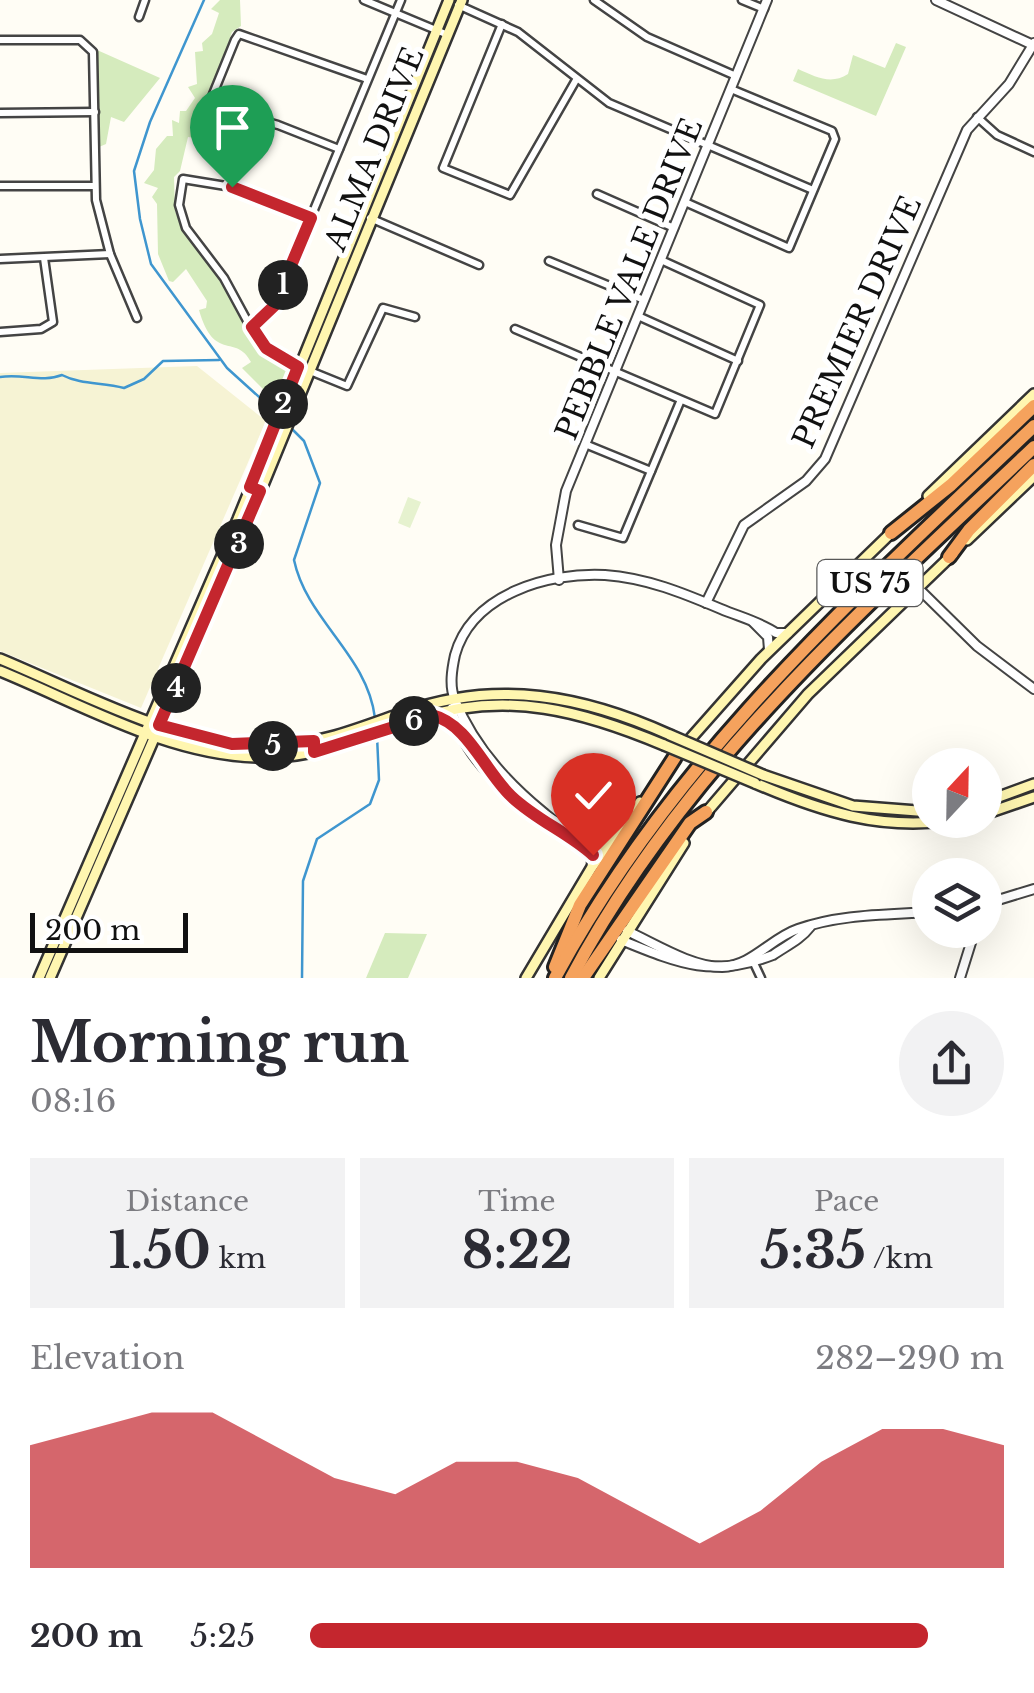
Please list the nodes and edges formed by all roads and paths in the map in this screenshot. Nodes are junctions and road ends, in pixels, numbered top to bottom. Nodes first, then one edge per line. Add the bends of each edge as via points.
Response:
1 (144, 0) edge
2 (364, 0) edge
3 (401, 0) edge
4 (594, 0) edge
5 (742, 0) edge
6 (939, 0) edge
7 (449, 1) edge
8 (460, 3) edge
9 (766, 4) edge
10 (395, 13) junction
11 (139, 17) dead end
12 (502, 24) junction
13 (437, 30) junction
14 (448, 35) junction
15 (0, 40) edge
16 (1034, 44) edge
17 (736, 76) junction
18 (368, 80) junction
19 (576, 80) junction
20 (730, 89) junction
21 (95, 112) junction
22 (0, 113) edge
23 (976, 116) junction
24 (709, 144) junction
25 (339, 150) junction
26 (1034, 152) edge
27 (0, 186) edge
28 (95, 186) junction
29 (813, 190) junction
30 (598, 194) dead end
31 (685, 202) junction
32 (361, 215) junction
33 (311, 218) junction
34 (373, 220) junction
35 (674, 228) junction
36 (110, 254) junction
37 (44, 258) junction
38 (0, 259) edge
39 (661, 260) junction
40 (549, 261) dead end
41 (478, 265) dead end
42 (644, 300) junction
43 (638, 316) junction
44 (415, 317) dead end
45 (137, 318) dead end
46 (252, 327) junction
47 (515, 330) dead end
48 (0, 332) edge
49 (738, 361) junction
50 (298, 367) junction
51 (615, 371) junction
52 (309, 372) junction
53 (1034, 394) edge
54 (680, 402) junction
55 (1034, 406) edge
56 (1034, 426) edge
57 (585, 444) junction
58 (1034, 447) edge
59 (1034, 465) edge
60 (651, 472) junction
61 (1034, 476) edge
62 (255, 489) junction
63 (578, 525) dead end
64 (891, 533) junction
65 (950, 558) junction
66 (560, 580) junction
67 (918, 588) junction
68 (706, 603) junction
69 (753, 622) junction
70 (788, 633) junction
71 (768, 652) junction
72 (0, 658) edge
73 (0, 671) edge
74 (1034, 689) edge
75 (454, 698) junction
76 (456, 709) junction
77 (432, 715) junction
78 (458, 726) junction
79 (152, 727) junction
80 (667, 740) junction
81 (314, 747) junction
82 (675, 757) junction
83 (492, 769) junction
84 (759, 779) junction
85 (1034, 784) edge
86 (1002, 796) edge
87 (1034, 797) edge
88 (1002, 808) edge
89 (706, 812) junction
90 (902, 812) junction
91 (912, 812) edge
92 (912, 823) edge
93 (551, 824) junction
94 (903, 824) junction
95 (609, 843) junction
96 (592, 867) junction
97 (1034, 888) edge
98 (1002, 898) edge
99 (912, 913) edge
100 (64, 932) junction
101 (624, 935) junction
102 (969, 948) edge
103 (753, 962) junction
104 (39, 978) edge
105 (50, 978) edge
106 (526, 978) edge
107 (553, 978) edge
108 (571, 978) edge
109 (582, 978) edge
110 (599, 978) edge
111 (761, 978) edge
112 (960, 978) edge

1 - 11 street
2 - 10 street
3 - 10 street
4 - 17 street via 646,38
5 - 9 street
6 - 16 street
7 - 8 street
7 - 13 main road, ALMA DRIVE
8 - 12 street
8 - 14 main road, ALMA DRIVE
9 - 17 street, PEBBLE VALE DRIVE
10 - 13 street
10 - 18 street
12 - 19 street
12 - 19 street via 443,168 510,196
13 - 14 street
13 - 32 main road, ALMA DRIVE
14 - 34 main road, ALMA DRIVE
15 - 21 street via 85,42 94,57
16 - 23 street, PREMIER DRIVE via 1009,84
17 - 20 street, PEBBLE VALE DRIVE
18 - 25 street
18 - 25 street via 240,34 211,99 215,107
19 - 24 street via 612,104
20 - 24 street, PEBBLE VALE DRIVE
20 - 29 street via 835,134
21 - 22 street
21 - 28 street
23 - 26 street via 997,135
23 - 68 street, PREMIER DRIVE via 890,300 826,459 744,525
24 - 29 street
24 - 31 street, PEBBLE VALE DRIVE
25 - 33 street
27 - 28 street
28 - 36 street
29 - 31 street via 789,248
30 - 35 street
31 - 35 street, PEBBLE VALE DRIVE
32 - 34 street
32 - 50 main road, ALMA DRIVE
33 - 46 street via 274,306
33 - 46 street via 232,187 184,178 180,205 186,228
34 - 41 street
34 - 52 main road, ALMA DRIVE
35 - 39 street, PEBBLE VALE DRIVE
36 - 37 street
36 - 45 street
37 - 38 street
37 - 48 street via 54,322 41,330
39 - 42 street, PEBBLE VALE DRIVE
39 - 49 street via 760,306
40 - 42 street
42 - 43 street, PEBBLE VALE DRIVE
43 - 49 street
43 - 51 street, PEBBLE VALE DRIVE
44 - 52 street via 383,308 347,386
46 - 50 street via 266,348
47 - 51 street
49 - 54 street via 715,414
50 - 52 street
50 - 62 main road, ALMA DRIVE
51 - 54 street
51 - 57 street, PEBBLE VALE DRIVE
52 - 62 main road, ALMA DRIVE
53 - 64 main road
54 - 60 street
55 - 64 highway
56 - 107 highway, US 75 via 734,721 628,857
57 - 60 street
57 - 66 street, PEBBLE VALE DRIVE via 559,521
58 - 108 highway, US 75 via 808,663 726,751 651,849
59 - 65 highway
60 - 63 street via 623,538
61 - 65 main road
62 - 79 main road, ALMA DRIVE
64 - 70 main road
65 - 67 main road
66 - 68 street via 637,579
66 - 75 street via 502,596 478,614 456,652
67 - 74 street
67 - 89 main road via 808,694
68 - 69 street
69 - 70 street
69 - 71 street via 771,641
70 - 71 main road
71 - 82 main road
72 - 79 main road
73 - 79 main road
75 - 76 street
75 - 80 main road via 562,698 612,710
75 - 81 main road
76 - 77 main road
76 - 78 street
76 - 80 main road via 564,709
76 - 83 street
77 - 78 main road
77 - 81 main road via 359,742
78 - 83 street
79 - 81 main road via 194,748 240,756
79 - 100 main road, ALMA DRIVE
80 - 84 main road, bridge
82 - 95 main road
82 - 107 highway via 580,905
83 - 93 street
84 - 90 main road via 834,802
84 - 94 main road via 828,812
85 - 86 main road
87 - 88 main road
89 - 101 main road
89 - 109 highway via 690,823
90 - 91 main road
90 - 94 main road
92 - 94 main road
93 - 95 street via 591,843
93 - 96 street via 591,853
95 - 96 main road
96 - 106 main road
97 - 98 street
99 - 103 street via 810,927
100 - 104 main road, ALMA DRIVE
100 - 105 main road, ALMA DRIVE
101 - 103 street via 727,976
101 - 110 main road
102 - 112 street
103 - 111 street

